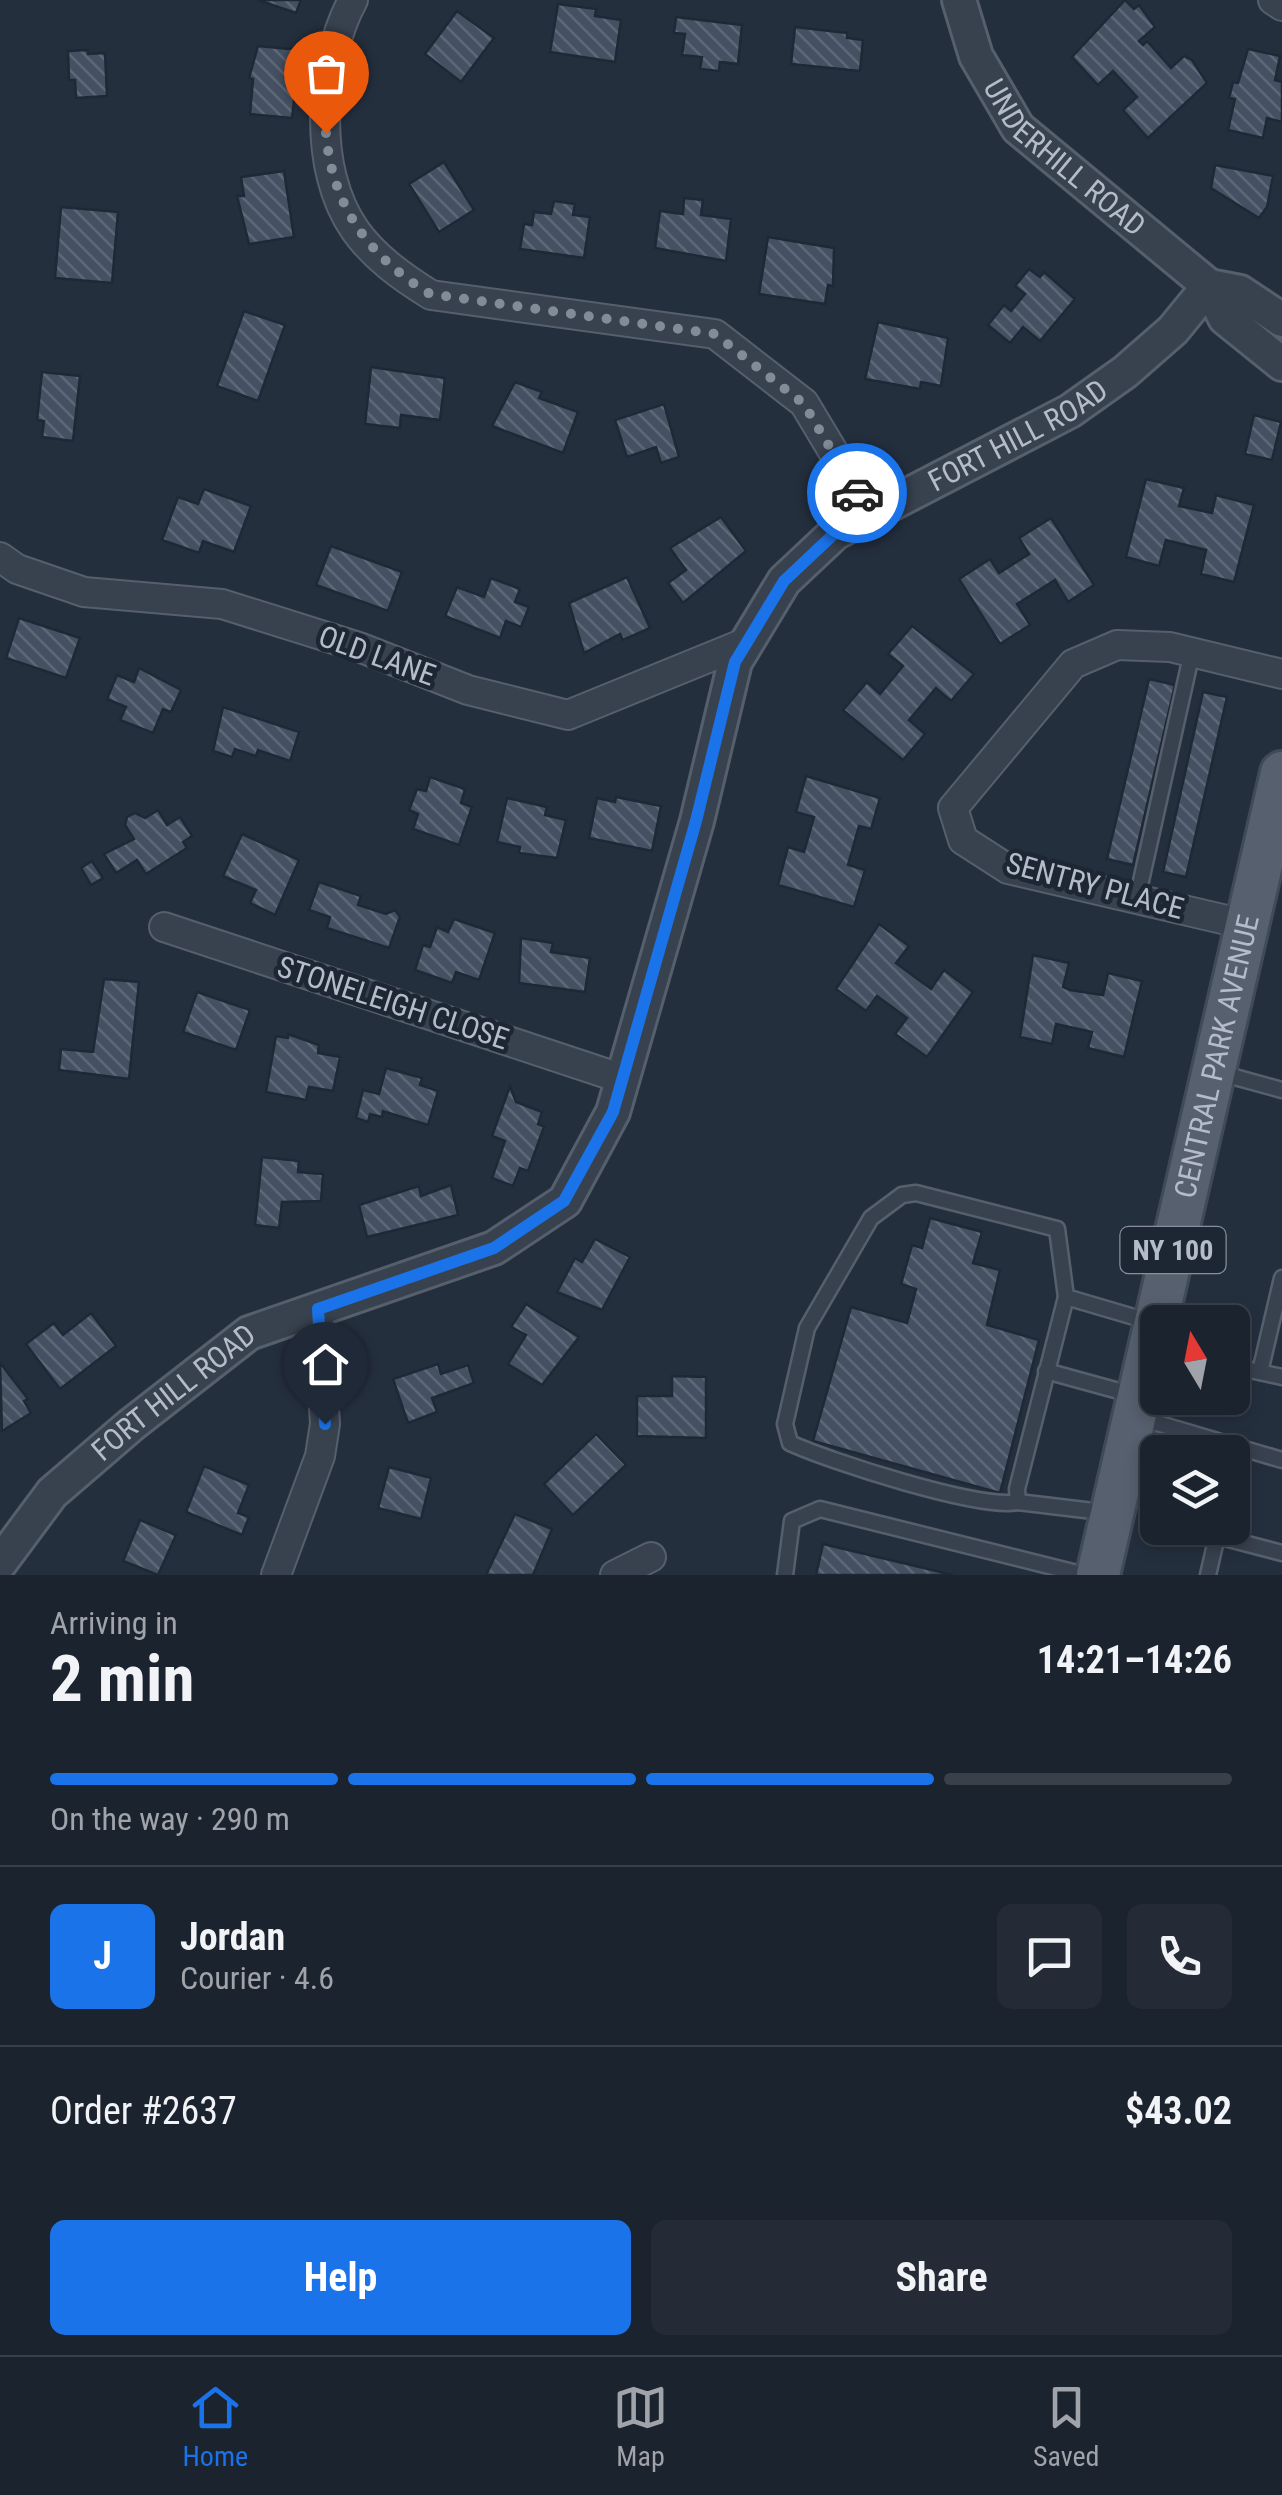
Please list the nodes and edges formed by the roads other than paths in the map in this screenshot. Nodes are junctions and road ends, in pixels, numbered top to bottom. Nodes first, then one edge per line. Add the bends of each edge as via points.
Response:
1 (353, 0) edge
2 (959, 0) edge
3 (1272, 0) edge
4 (1282, 6) edge
5 (1210, 286) junction
6 (1282, 320) edge
7 (1282, 364) edge
8 (870, 514) junction
9 (0, 557) edge
10 (747, 642) junction
11 (1192, 652) junction
12 (1282, 674) edge
13 (1282, 773) edge
14 (1137, 899) junction
15 (1257, 905) junction
16 (164, 927) dead end
17 (1214, 1072) junction
18 (623, 1079) junction
19 (1282, 1090) edge
20 (1282, 1278) edge
21 (1066, 1297) junction
22 (1163, 1305) edge
23 (318, 1309) junction
24 (1140, 1333) edge
25 (1250, 1370) edge
26 (1046, 1371) junction
27 (1260, 1372) junction
28 (1282, 1377) edge
29 (1140, 1395) edge
30 (1137, 1406) junction
31 (1282, 1460) edge
32 (1018, 1502) junction
33 (1112, 1514) junction
34 (1282, 1553) edge
35 (652, 1557) dead end
36 (1025, 1560) junction
37 (0, 1563) edge
38 (1099, 1572) edge
39 (276, 1575) edge
40 (615, 1575) edge
41 (785, 1575) edge
42 (1016, 1575) edge
43 (1208, 1575) edge

1 - 8 street via 341,22 324,100 329,166 354,229 396,274 430,294 715,334 804,404
2 - 5 street, UNDERHILL ROAD via 976,56 1018,128
3 - 4 street
5 - 6 street, UNDERHILL ROAD via 1240,292
5 - 7 street, UNDERHILL ROAD via 1225,318
5 - 8 street, FORT HILL ROAD via 1125,372 1070,411
8 - 10 street, FORT HILL ROAD via 835,533 784,581
9 - 10 street, OLD LANE via 84,592 222,604 468,690 568,715
10 - 18 street, FORT HILL ROAD via 735,662
11 - 12 street, SENTRY PLACE
11 - 14 lane
11 - 14 street, SENTRY PLACE via 1117,645 1073,664 953,808 963,840 1008,869
13 - 15 main road, CENTRAL PARK AVENUE / NY 100
14 - 15 street, SENTRY PLACE
15 - 17 main road, CENTRAL PARK AVENUE / NY 100
16 - 18 street, STONELEIGH CLOSE
17 - 19 lane
17 - 22 main road, CENTRAL PARK AVENUE / NY 100
18 - 23 street, FORT HILL ROAD via 613,1112 564,1201 494,1248
20 - 27 lane
21 - 24 lane
21 - 26 lane
21 - 32 lane via 1057,1228 916,1193 902,1195 871,1218 807,1328 785,1424 790,1443 1002,1506
23 - 37 street, FORT HILL ROAD via 249,1333 131,1425 52,1493
23 - 39 street via 325,1424 320,1456
25 - 27 lane
26 - 30 lane
26 - 32 lane
27 - 28 lane
29 - 30 main road, CENTRAL PARK AVENUE / NY 100
30 - 31 lane via 1208,1442
30 - 33 main road, CENTRAL PARK AVENUE / NY 100
32 - 33 lane
33 - 38 main road, CENTRAL PARK AVENUE / NY 100
34 - 43 lane via 1217,1536
35 - 40 street
36 - 38 lane
36 - 41 lane via 820,1509 792,1521
36 - 42 lane

